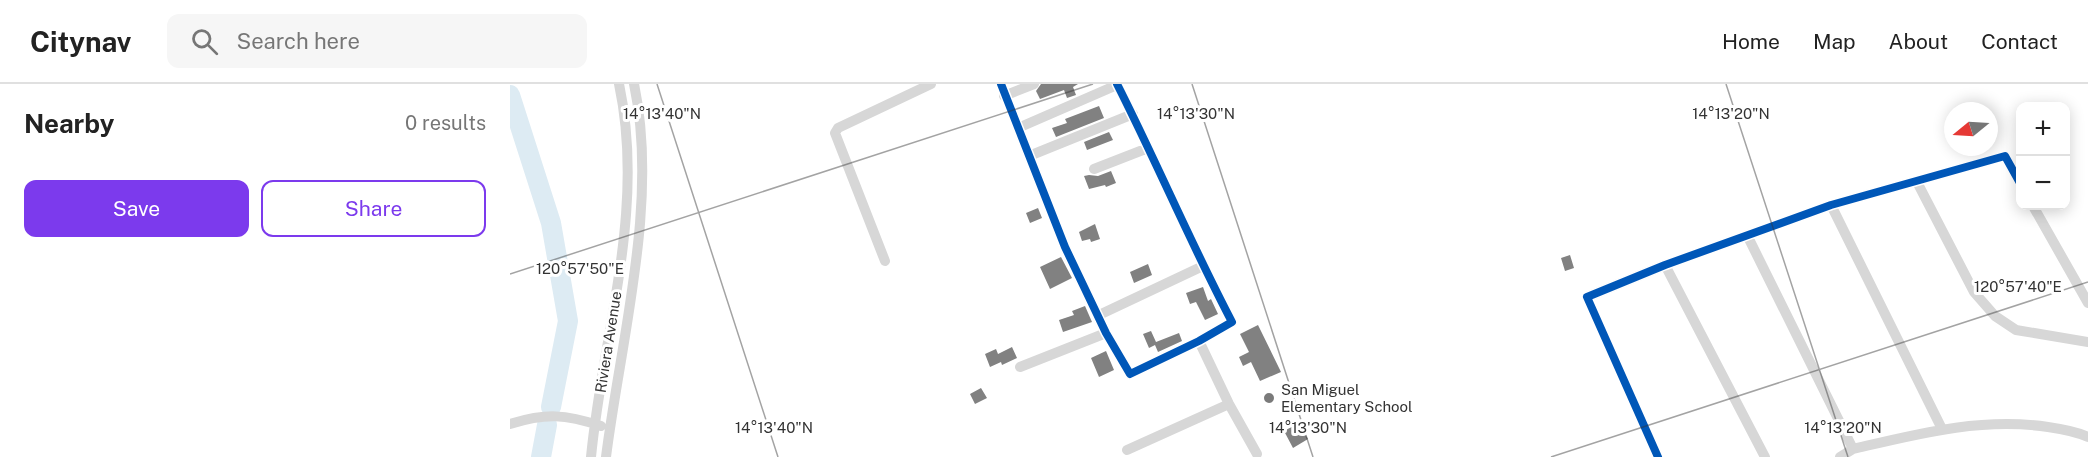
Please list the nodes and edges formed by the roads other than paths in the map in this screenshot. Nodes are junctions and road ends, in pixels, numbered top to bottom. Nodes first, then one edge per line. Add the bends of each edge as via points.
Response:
1 (619, 84) edge
2 (634, 84) edge
3 (931, 84) edge
4 (1001, 84) edge
5 (1034, 84) edge
6 (1117, 85) edge
7 (1004, 96) junction
8 (1133, 114) junction
9 (1018, 128) junction
10 (1148, 148) junction
11 (1029, 156) junction
12 (1094, 169) dead end
13 (2016, 176) edge
14 (1917, 182) junction
15 (1831, 205) junction
16 (2035, 210) edge
17 (1747, 235) junction
18 (885, 261) dead end
19 (1665, 265) junction
20 (1203, 266) junction
21 (2088, 303) edge
22 (1099, 315) junction
23 (1106, 333) junction
24 (1199, 341) junction
25 (2088, 342) edge
26 (1020, 367) dead end
27 (1229, 404) junction
28 (510, 424) edge
29 (594, 424) junction
30 (610, 429) junction
31 (1942, 429) junction
32 (2088, 437) edge
33 (1852, 449) junction
34 (1127, 450) dead end
35 (1257, 454) dead end
36 (591, 457) edge
37 (606, 457) edge
38 (1658, 457) edge
39 (1765, 457) edge
40 (1840, 457) edge

1 - 29 street, Riviera Avenue via 628,156 628,201
2 - 30 street, Riviera Avenue via 643,154 642,204
3 - 18 street via 838,128 836,133
4 - 7 street
5 - 7 street
6 - 8 street
6 - 9 street
7 - 9 street
8 - 10 street
8 - 11 street
9 - 11 street
10 - 12 street
10 - 20 street
11 - 22 street via 1065,248
13 - 14 street via 2005,156
14 - 15 street
14 - 25 street via 1974,292 1995,316 2016,330
15 - 17 street
15 - 31 street
16 - 21 street
17 - 19 street
17 - 33 street
19 - 38 street via 1587,297
19 - 39 street
20 - 22 street
20 - 24 street via 1232,322
22 - 23 street
23 - 24 street via 1130,374
23 - 26 street
24 - 27 street
27 - 34 street
27 - 35 street
28 - 29 street via 535,416 558,415
29 - 30 street
29 - 36 street, Riviera Avenue
30 - 37 street, Riviera Avenue
31 - 32 street via 2018,422 2075,431
31 - 33 street
33 - 40 street

